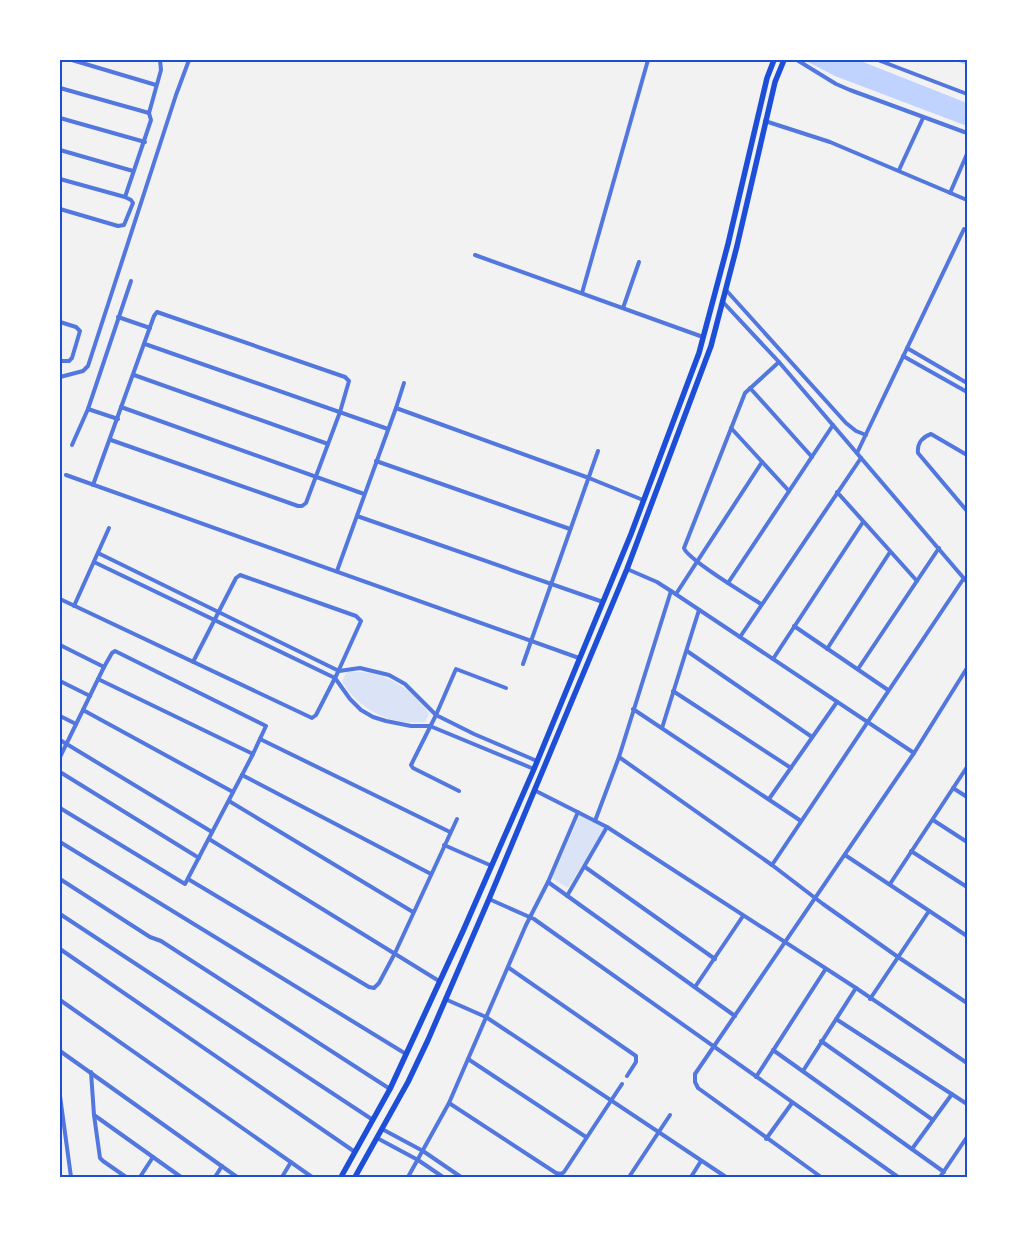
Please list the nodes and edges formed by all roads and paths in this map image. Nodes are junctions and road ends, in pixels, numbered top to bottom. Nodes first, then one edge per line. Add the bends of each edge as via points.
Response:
1 (72, 60) edge
2 (160, 60) edge
3 (189, 60) edge
4 (648, 60) edge
5 (774, 60) edge
6 (784, 60) edge
7 (797, 60) edge
8 (878, 60) edge
9 (156, 85) junction
10 (60, 88) edge
11 (967, 94) edge
12 (148, 114) junction
13 (60, 118) edge
14 (923, 118) junction
15 (765, 121) junction
16 (967, 133) edge
17 (144, 142) junction
18 (60, 150) edge
19 (967, 154) edge
20 (899, 170) junction
21 (134, 171) junction
22 (60, 179) edge
23 (950, 193) junction
24 (125, 197) junction
25 (967, 200) edge
26 (60, 209) edge
27 (964, 230) dead end
28 (728, 244) junction
29 (737, 246) junction
30 (475, 255) dead end
31 (639, 262) dead end
32 (130, 282) dead end
33 (726, 289) junction
34 (582, 293) junction
35 (722, 301) junction
36 (624, 308) junction
37 (118, 317) junction
38 (60, 322) edge
39 (150, 328) junction
40 (703, 337) junction
41 (145, 344) junction
42 (907, 348) junction
43 (903, 356) junction
44 (60, 361) edge
45 (779, 362) junction
46 (134, 375) junction
47 (60, 377) edge
48 (404, 383) dead end
49 (967, 383) edge
50 (750, 388) junction
51 (967, 392) edge
52 (121, 407) junction
53 (396, 408) junction
54 (88, 409) junction
55 (340, 412) junction
56 (118, 419) junction
57 (834, 425) junction
58 (731, 428) junction
59 (388, 429) junction
60 (866, 434) junction
61 (111, 440) junction
62 (328, 444) junction
63 (72, 445) dead end
64 (598, 451) dead end
65 (858, 453) junction
66 (967, 455) edge
67 (812, 457) junction
68 (659, 458) junction
69 (862, 458) junction
70 (668, 460) junction
71 (376, 461) junction
72 (762, 462) junction
73 (654, 470) junction
74 (663, 474) junction
75 (66, 475) dead end
76 (314, 478) junction
77 (589, 478) junction
78 (93, 485) junction
79 (788, 491) junction
80 (838, 492) junction
81 (364, 494) junction
82 (643, 500) junction
83 (967, 511) edge
84 (357, 516) junction
85 (863, 522) junction
86 (109, 528) dead end
87 (570, 530) junction
88 (939, 548) junction
89 (890, 552) junction
90 (98, 553) junction
91 (94, 562) junction
92 (697, 562) junction
93 (627, 569) junction
94 (337, 571) junction
95 (966, 580) edge
96 (917, 581) junction
97 (728, 582) junction
98 (551, 583) junction
99 (671, 590) junction
100 (676, 594) junction
101 (60, 599) edge
102 (603, 602) junction
103 (761, 604) junction
104 (74, 606) junction
105 (699, 610) junction
106 (217, 612) junction
107 (213, 620) junction
108 (594, 624) junction
109 (794, 626) junction
110 (602, 627) junction
111 (740, 637) junction
112 (531, 640) junction
113 (60, 645) edge
114 (827, 649) junction
115 (687, 651) junction
116 (579, 658) junction
117 (773, 659) junction
118 (193, 662) junction
119 (522, 664) dead end
120 (104, 667) junction
121 (967, 668) edge
122 (858, 669) junction
123 (339, 671) junction
124 (335, 678) junction
125 (98, 679) junction
126 (60, 680) edge
127 (506, 688) dead end
128 (888, 690) junction
129 (673, 691) junction
130 (90, 696) junction
131 (837, 702) junction
132 (633, 709) junction
133 (83, 710) junction
134 (436, 715) junction
135 (60, 716) edge
136 (868, 723) junction
137 (76, 724) junction
138 (430, 726) junction
139 (662, 728) junction
140 (474, 734) junction
141 (812, 737) junction
142 (260, 739) junction
143 (60, 740) edge
144 (471, 743) junction
145 (66, 744) junction
146 (914, 753) junction
147 (253, 754) junction
148 (60, 757) edge
149 (618, 757) junction
150 (537, 761) junction
151 (967, 767) edge
152 (791, 768) junction
153 (534, 769) junction
154 (60, 772) edge
155 (242, 775) junction
156 (953, 788) junction
157 (533, 790) junction
158 (459, 791) dead end
159 (233, 792) junction
160 (967, 797) edge
161 (769, 799) junction
162 (229, 800) junction
163 (60, 808) edge
164 (578, 812) junction
165 (457, 819) dead end
166 (933, 820) junction
167 (595, 821) junction
168 (801, 821) junction
169 (607, 827) junction
170 (212, 832) junction
171 (450, 832) junction
172 (209, 839) junction
173 (60, 842) edge
174 (967, 842) edge
175 (444, 845) junction
176 (912, 851) junction
177 (845, 855) junction
178 (199, 858) junction
179 (772, 865) junction
180 (492, 866) junction
181 (585, 867) junction
182 (431, 874) junction
183 (60, 879) edge
184 (188, 879) junction
185 (484, 882) junction
186 (548, 882) junction
187 (890, 884) junction
188 (494, 885) junction
189 (967, 887) edge
190 (567, 896) junction
191 (816, 898) junction
192 (489, 899) junction
193 (929, 911) junction
194 (413, 912) junction
195 (60, 914) edge
196 (743, 916) junction
197 (531, 917) junction
198 (967, 936) edge
199 (784, 943) junction
200 (60, 949) edge
201 (394, 953) junction
202 (898, 957) junction
203 (715, 959) junction
204 (509, 968) junction
205 (826, 970) junction
206 (439, 981) junction
207 (694, 987) junction
208 (856, 988) junction
209 (445, 999) junction
210 (870, 999) junction
211 (60, 1000) edge
212 (967, 1002) edge
213 (735, 1016) dead end
214 (486, 1017) junction
215 (836, 1019) junction
216 (415, 1034) junction
217 (428, 1040) junction
218 (821, 1041) junction
219 (411, 1044) junction
220 (715, 1047) junction
221 (423, 1049) junction
222 (773, 1050) junction
223 (60, 1051) edge
224 (406, 1054) junction
225 (468, 1059) junction
226 (967, 1064) edge
227 (802, 1071) junction
228 (91, 1072) junction
229 (628, 1076) dead end
230 (756, 1077) junction
231 (622, 1084) dead end
232 (390, 1089) junction
233 (952, 1094) junction
234 (60, 1096) edge
235 (612, 1099) junction
236 (60, 1101) edge
237 (792, 1103) junction
238 (449, 1104) junction
239 (967, 1104) edge
240 (94, 1115) junction
241 (670, 1115) dead end
242 (373, 1120) junction
243 (932, 1120) junction
244 (382, 1129) junction
245 (658, 1132) junction
246 (967, 1136) edge
247 (586, 1137) junction
248 (377, 1138) junction
249 (766, 1139) junction
250 (912, 1149) junction
251 (422, 1151) junction
252 (355, 1152) junction
253 (153, 1157) junction
254 (418, 1160) junction
255 (701, 1161) junction
256 (291, 1162) junction
257 (222, 1166) junction
258 (944, 1172) junction
259 (71, 1177) edge
260 (126, 1177) edge
261 (140, 1177) edge
262 (181, 1177) edge
263 (215, 1177) edge
264 (237, 1177) edge
265 (282, 1177) edge
266 (312, 1177) edge
267 (341, 1177) edge
268 (355, 1177) edge
269 (408, 1177) edge
270 (443, 1177) edge
271 (461, 1177) edge
272 (629, 1177) edge
273 (691, 1177) edge
274 (726, 1177) edge
275 (821, 1177) edge
276 (898, 1177) edge
277 (940, 1177) edge

1 - 9 street
2 - 9 street via 161,70
3 - 47 street via 88,366 83,371
4 - 34 street
5 - 28 main road
6 - 15 main road
7 - 14 street via 836,84
8 - 11 street
9 - 12 street
10 - 12 street
12 - 17 street via 151,120
13 - 17 street
14 - 16 street
14 - 20 street
15 - 20 street via 830,142
15 - 29 main road
17 - 21 street
18 - 21 street
19 - 23 street
20 - 23 street
21 - 24 street
22 - 24 street
23 - 25 street
24 - 26 street via 133,203 122,226
27 - 42 street
28 - 29 main road
28 - 40 main road
29 - 33 main road
30 - 34 street
31 - 36 street
32 - 37 street
33 - 35 main road
33 - 60 street via 846,423
34 - 36 street
35 - 45 street
35 - 70 main road via 711,346
36 - 40 street
37 - 39 street
37 - 54 street
38 - 44 street via 80,331 72,358
39 - 41 street
39 - 55 street via 155,314 159,312 345,377 349,382
40 - 68 main road
41 - 46 street
41 - 55 street
42 - 43 street
42 - 49 street
43 - 51 street
43 - 60 street
45 - 50 street
45 - 57 street
46 - 52 street
46 - 62 street
48 - 53 street
50 - 58 street
50 - 67 street
52 - 56 street
52 - 76 street
53 - 59 street
53 - 77 street
54 - 56 street
54 - 63 street
55 - 59 street
55 - 62 street
56 - 61 street
57 - 65 street
57 - 67 street
58 - 72 street
58 - 92 street via 684,548
59 - 71 street
60 - 65 street
61 - 76 street via 298,506 305,504
61 - 78 street
62 - 76 street
64 - 77 street
65 - 69 street
66 - 83 street via 931,434 921,441 918,448 918,454
67 - 79 street
68 - 70 main road
68 - 73 main road
69 - 80 street
69 - 88 street
70 - 74 main road
71 - 81 street
71 - 87 street
72 - 79 street
72 - 92 street
73 - 74 main road
73 - 82 main road
74 - 93 main road
75 - 78 street
76 - 81 street
77 - 82 street
77 - 87 street
78 - 94 street
79 - 97 street
80 - 85 street
80 - 103 street
81 - 84 street
82 - 102 main road
84 - 94 street
84 - 98 street
85 - 89 street
85 - 109 street
86 - 90 street
87 - 98 street
88 - 95 street
88 - 96 street
89 - 96 street
89 - 114 street
90 - 91 street
90 - 106 street
91 - 104 street
91 - 107 street
92 - 97 street
92 - 100 street
93 - 99 street
93 - 110 main road
94 - 112 street
95 - 128 street
96 - 122 street
97 - 103 street
98 - 102 street
98 - 112 street
99 - 100 street
99 - 132 street
100 - 105 street
101 - 104 street
102 - 108 main road
103 - 111 street
104 - 118 street
105 - 111 street
105 - 115 street
106 - 107 street
106 - 123 street
106 - 123 street via 236,578 241,575 356,616 360,625
107 - 118 street
107 - 124 street
108 - 110 main road
108 - 116 main road
109 - 114 street
109 - 117 street
110 - 157 main road
111 - 117 street
112 - 116 street
112 - 119 street
113 - 120 street
114 - 122 street
115 - 129 street
115 - 141 street
116 - 150 main road
117 - 131 street
118 - 124 street via 312,718
120 - 125 street
120 - 142 street via 116,652 265,725
121 - 146 street
122 - 128 street
123 - 124 street
123 - 134 street via 360,668 390,675 405,684
124 - 138 street via 361,710 386,722
125 - 130 street
125 - 147 street
126 - 130 street
127 - 134 street via 457,668
128 - 136 street
129 - 139 street
129 - 152 street
130 - 133 street
131 - 136 street
131 - 141 street
132 - 139 street
132 - 149 street
133 - 137 street
133 - 159 street
134 - 138 street
134 - 140 street
135 - 137 street
136 - 146 street
136 - 168 street
137 - 145 street
138 - 144 street
138 - 158 street via 411,766
139 - 161 street
140 - 144 street
140 - 150 street
141 - 152 street
142 - 147 street
142 - 171 street
143 - 145 street
144 - 153 street
145 - 148 street
145 - 170 street
146 - 177 street
147 - 155 street
149 - 167 street
149 - 179 street
150 - 153 main road
151 - 156 street
152 - 161 street
153 - 180 main road
154 - 178 street
155 - 159 street
155 - 182 street
156 - 160 street
156 - 166 street
157 - 164 street
157 - 188 main road
159 - 162 street
161 - 168 street
162 - 170 street
162 - 194 street
163 - 184 street via 184,884
164 - 167 street
164 - 186 street
165 - 171 street
166 - 174 street
166 - 176 street
167 - 169 street
168 - 179 street
169 - 181 street
169 - 196 street
170 - 172 street
171 - 175 street
172 - 178 street
172 - 201 street
173 - 224 street
175 - 180 street
175 - 182 street
176 - 187 street
176 - 189 street
177 - 187 street
177 - 191 street
178 - 184 street
179 - 191 street
180 - 185 main road
181 - 190 street
181 - 203 street
182 - 194 street
183 - 232 street
184 - 201 street via 369,987 377,986
185 - 188 main road
185 - 206 main road
186 - 190 street
186 - 197 street
187 - 193 street
188 - 192 main road
190 - 207 street
191 - 199 street
191 - 202 street
192 - 197 street
192 - 209 main road
193 - 198 street
193 - 202 street
194 - 201 street
195 - 242 street
196 - 199 street
196 - 203 street
197 - 204 street
197 - 220 street
199 - 205 street
199 - 220 street
200 - 252 street
201 - 206 street
202 - 210 street
202 - 212 street
203 - 207 street
204 - 214 street
204 - 229 street via 636,1056
205 - 208 street
205 - 222 street
206 - 216 main road
207 - 213 street
208 - 210 street
208 - 215 street
209 - 214 street
209 - 217 main road
210 - 226 street
211 - 256 street
214 - 225 street
214 - 235 street
215 - 218 street
215 - 233 street
216 - 217 main road
216 - 219 main road
217 - 221 main road
218 - 227 street
218 - 243 street
219 - 221 main road
219 - 224 main road
220 - 230 street
220 - 249 street via 696,1074 696,1085
221 - 244 main road
222 - 227 street
222 - 230 street
223 - 228 street
224 - 232 main road
225 - 238 street
225 - 247 street
227 - 250 street
228 - 240 street
228 - 257 street
230 - 237 street
231 - 235 street
232 - 242 main road
233 - 239 street
233 - 243 street
234 - 236 street
235 - 245 street
235 - 247 street
236 - 259 street
237 - 249 street
237 - 276 street
238 - 247 street via 558,1174 564,1172
238 - 251 street
240 - 253 street
240 - 260 street via 101,1159
241 - 245 street
242 - 252 main road
243 - 250 street
244 - 248 main road
244 - 251 street
245 - 255 street
245 - 272 street
246 - 258 street
248 - 254 street
248 - 268 main road
249 - 275 street
250 - 258 street
251 - 254 street
251 - 271 street
252 - 267 main road
253 - 261 street
253 - 262 street
254 - 269 street
254 - 270 street
255 - 273 street
255 - 274 street
256 - 265 street
256 - 266 street
257 - 263 street
257 - 264 street
258 - 277 street

